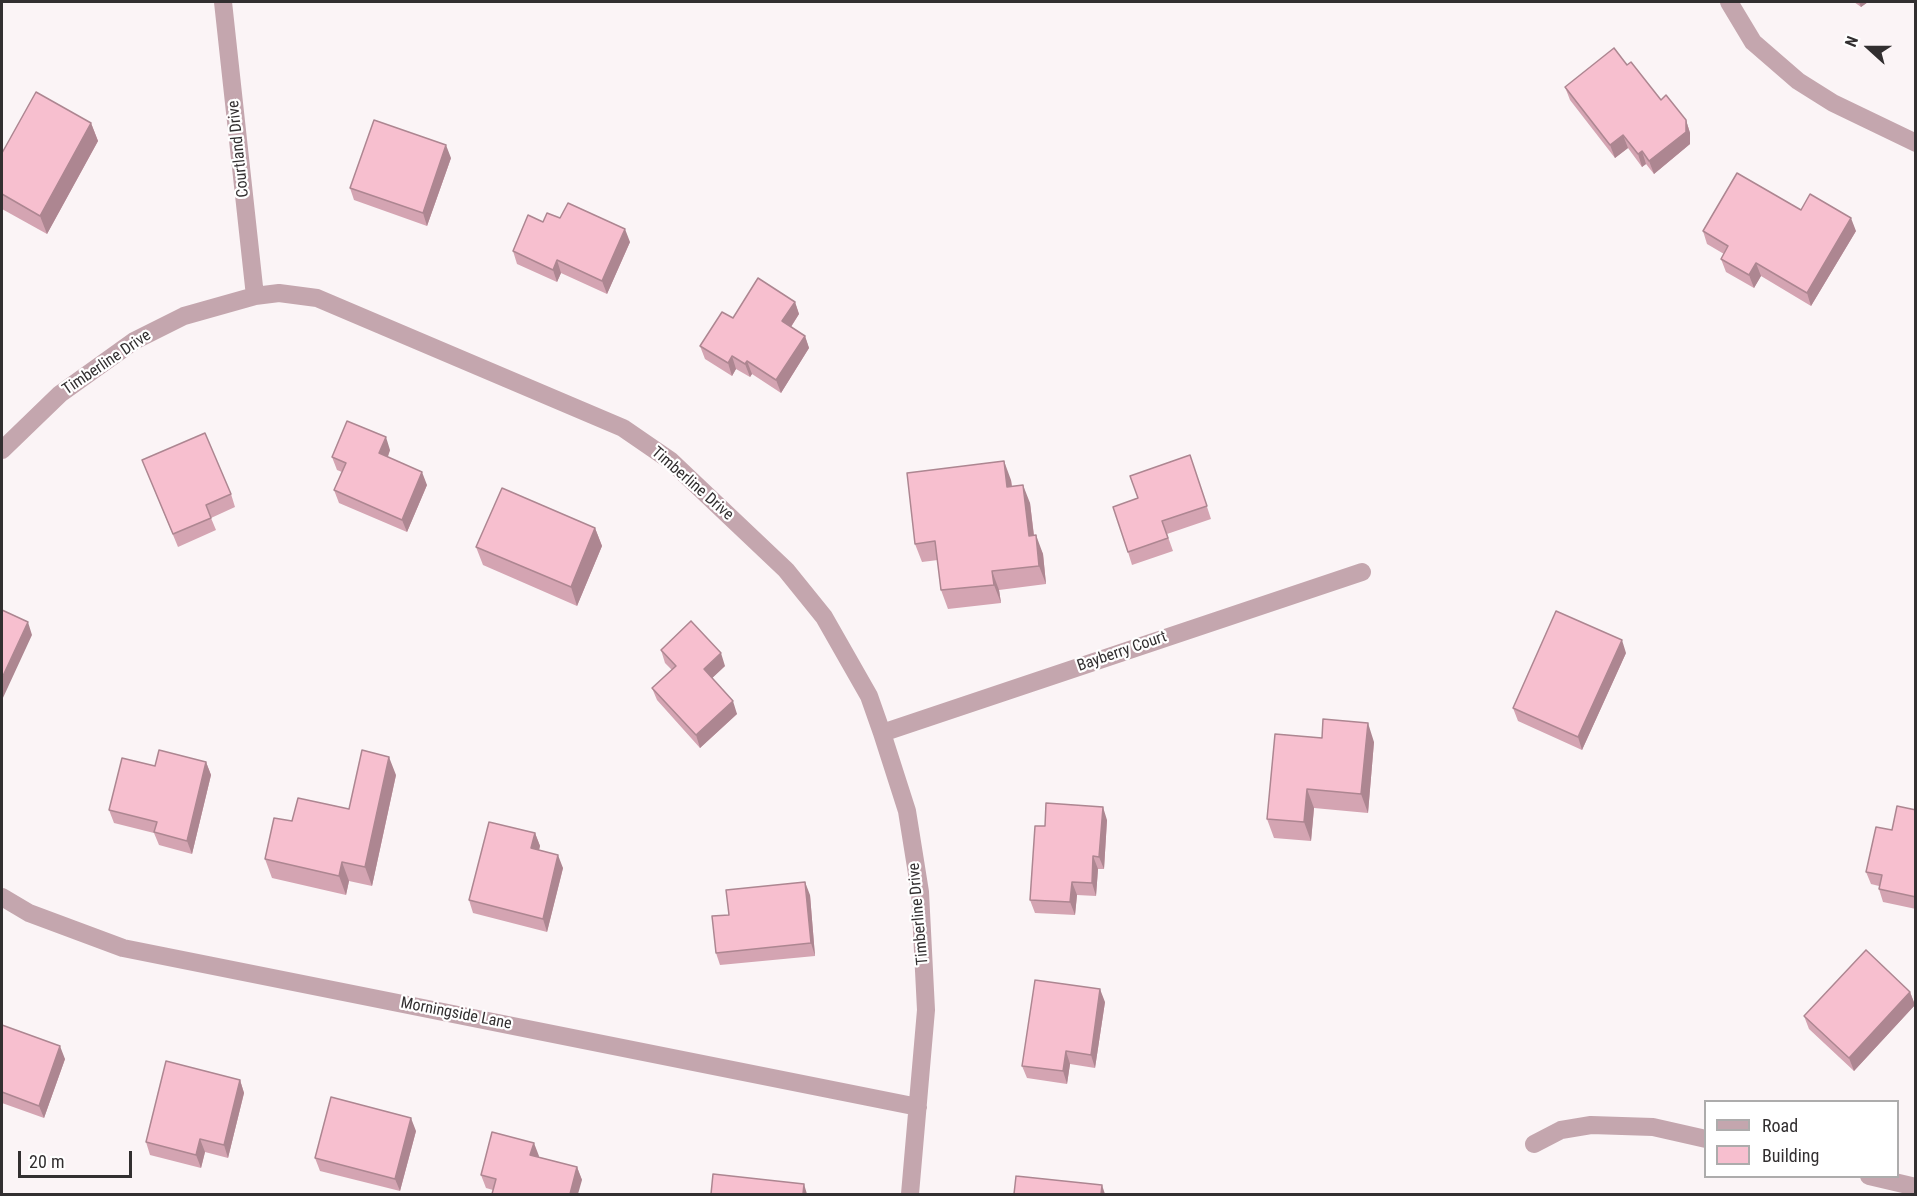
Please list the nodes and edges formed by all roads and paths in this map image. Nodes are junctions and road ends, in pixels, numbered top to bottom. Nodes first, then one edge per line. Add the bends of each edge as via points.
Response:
1 (224, 2) edge
2 (1729, 2) edge
3 (1916, 143) edge
4 (255, 296) junction
5 (2, 450) edge
6 (1362, 572) dead end
7 (882, 733) junction
8 (2, 897) edge
9 (918, 1107) junction
10 (1704, 1139) edge
11 (1534, 1144) dead end
12 (1878, 1178) edge
13 (1916, 1187) edge
14 (910, 1194) edge

1 - 4 street, Courtland Drive
2 - 3 street via 1753,42 1798,81 1833,103
4 - 5 street, Timberline Drive via 184,316 134,341 60,394
4 - 7 street, Timberline Drive via 279,293 317,298 623,428 671,461 786,570 824,617 869,696
6 - 7 street, Bayberry Court
7 - 9 street, Timberline Drive via 907,811 920,892 926,1010
8 - 9 street, Morningside Lane via 29,914 123,948
9 - 14 street, Timberline Drive
10 - 11 street via 1653,1127 1591,1125 1561,1130
12 - 13 street

